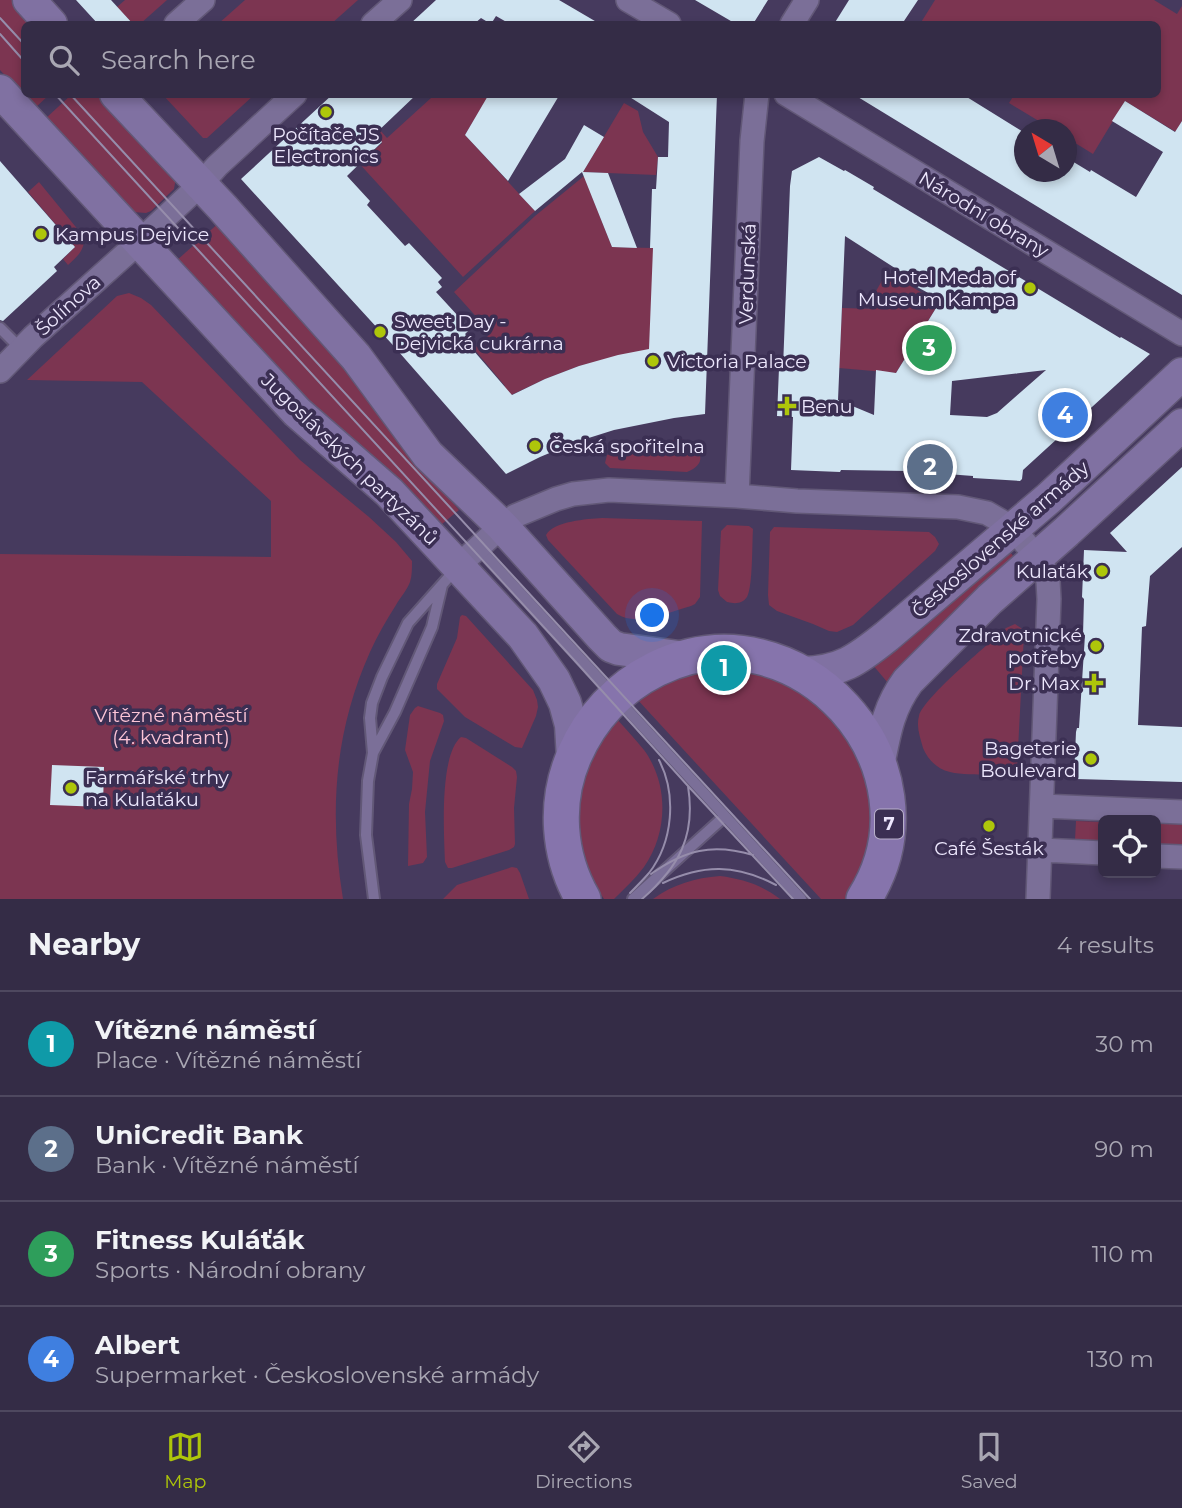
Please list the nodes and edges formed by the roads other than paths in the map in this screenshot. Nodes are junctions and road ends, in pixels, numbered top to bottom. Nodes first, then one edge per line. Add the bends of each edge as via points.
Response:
1 (29, 0) edge
2 (203, 0) edge
3 (400, 0) edge
4 (628, 0) edge
5 (807, 0) edge
6 (48, 21) edge
7 (179, 21) edge
8 (376, 21) edge
9 (664, 21) edge
10 (794, 21) edge
11 (0, 91) edge
12 (120, 98) edge
13 (291, 98) edge
14 (757, 98) edge
15 (793, 98) edge
16 (201, 184) junction
17 (139, 242) junction
18 (0, 328) edge
19 (1182, 334) edge
20 (21, 349) junction
21 (0, 371) edge
22 (1182, 374) edge
23 (1182, 425) edge
24 (737, 496) junction
25 (502, 526) junction
26 (1013, 528) junction
27 (1037, 558) junction
28 (460, 565) junction
29 (686, 658) junction
30 (802, 673) junction
31 (615, 696) junction
32 (373, 753) junction
33 (573, 759) junction
34 (878, 761) junction
35 (1042, 806) junction
36 (1182, 812) edge
37 (725, 816) junction
38 (1041, 850) junction
39 (1098, 853) edge
40 (1161, 856) edge
41 (1182, 857) edge
42 (567, 865) junction
43 (869, 895) edge
44 (374, 899) edge
45 (564, 899) edge
46 (583, 899) edge
47 (633, 899) edge
48 (801, 899) edge
49 (1038, 899) edge

1 - 6 main road
2 - 7 street
3 - 8 street
4 - 9 street
5 - 10 street
11 - 17 main road, Jugoslávských partyzánů
12 - 16 main road
13 - 16 street, Šolínova
14 - 24 street, Verdunská
15 - 19 street, Národní obrany
16 - 17 street, Šolínova
16 - 25 main road via 356,358 428,455
17 - 20 street, Šolínova
17 - 28 main road, Jugoslávských partyzánů via 297,412 389,492
18 - 20 lane
20 - 21 street, Šolínova
22 - 26 main road, Československé armády
23 - 27 main road, Československé armády
24 - 25 street via 573,494 532,508
24 - 26 street via 958,507 987,513
25 - 28 street
25 - 29 main road via 611,646
26 - 27 street
26 - 30 main road, Československé armády via 861,657 832,670
27 - 34 main road, Československé armády via 908,681 897,697
27 - 35 street via 1046,573 1049,599
28 - 31 lane
28 - 32 lane
28 - 32 lane via 408,623 382,677 370,718
28 - 33 main road, Jugoslávských partyzánů via 523,636 554,680 571,725
29 - 30 main road, 7 via 746,653
29 - 31 main road, 7 via 642,676
30 - 34 main road, 7 via 848,710
31 - 33 main road, 7 via 596,717
31 - 37 lane
32 - 44 lane via 366,835
33 - 42 main road, 7 via 561,811
34 - 43 main road, 7 via 889,824 881,866
35 - 36 street
35 - 38 street
37 - 47 lane
37 - 48 lane
38 - 39 street
38 - 49 street
40 - 41 street
42 - 45 main road, 7
42 - 46 main road

